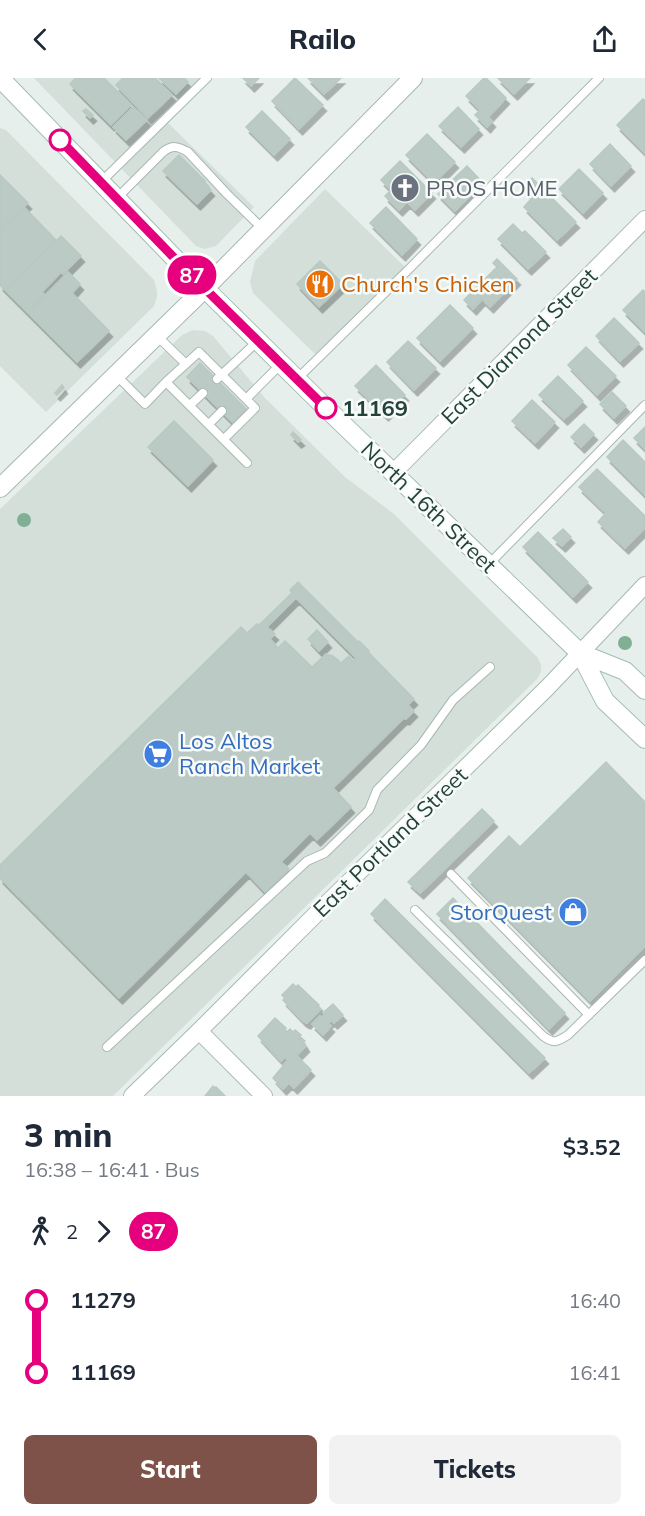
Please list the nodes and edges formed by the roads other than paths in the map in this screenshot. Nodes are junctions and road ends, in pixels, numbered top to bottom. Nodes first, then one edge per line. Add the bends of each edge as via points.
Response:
1 (207, 78) edge
2 (413, 78) edge
3 (599, 78) edge
4 (4, 82) edge
5 (101, 182) junction
6 (117, 198) junction
7 (645, 219) edge
8 (264, 229) junction
9 (205, 288) junction
10 (156, 335) junction
11 (258, 340) junction
12 (281, 363) junction
13 (186, 364) junction
14 (116, 375) junction
15 (219, 377) junction
16 (297, 379) junction
17 (166, 382) junction
18 (203, 393) dead end
19 (241, 396) junction
20 (190, 405) junction
21 (645, 405) edge
22 (222, 411) dead end
23 (209, 424) junction
24 (224, 439) junction
25 (248, 463) dead end
26 (393, 473) junction
27 (0, 488) edge
28 (489, 564) junction
29 (645, 585) edge
30 (580, 653) junction
31 (490, 668) dead end
32 (645, 690) edge
33 (645, 739) edge
34 (451, 874) dead end
35 (415, 910) dead end
36 (645, 960) edge
37 (589, 1015) junction
38 (199, 1031) junction
39 (107, 1047) dead end
40 (132, 1096) edge
41 (264, 1096) edge

1 - 5 lane
2 - 8 main road
3 - 16 lane
4 - 5 main road, North 16th Street
5 - 6 main road, North 16th Street
6 - 8 lane via 175,146 188,152
6 - 9 main road, North 16th Street
7 - 26 street, East Diamond Street
8 - 9 main road
9 - 10 main road
9 - 11 main road, North 16th Street
10 - 13 lane
10 - 14 main road
11 - 12 main road, North 16th Street
11 - 15 lane
12 - 16 main road, North 16th Street
12 - 19 lane
13 - 15 lane via 199,352
13 - 17 lane
14 - 17 lane via 145,404
14 - 27 main road
15 - 19 lane
16 - 26 main road, North 16th Street
17 - 20 lane
18 - 20 lane
19 - 24 lane via 255,408
20 - 23 lane
21 - 28 lane
22 - 23 lane
23 - 24 lane
24 - 25 lane
26 - 28 main road, North 16th Street
28 - 30 main road, North 16th Street
29 - 30 street, East Portland Street
30 - 32 main road, North 16th Street via 625,671
30 - 33 main road, North 16th Street via 605,701
30 - 38 street, East Portland Street
31 - 39 lane via 453,700 421,745 377,790 369,810 325,853 307,861
34 - 37 lane
35 - 37 lane via 550,1041 568,1035
36 - 37 lane
38 - 40 street, East Portland Street
38 - 41 street

